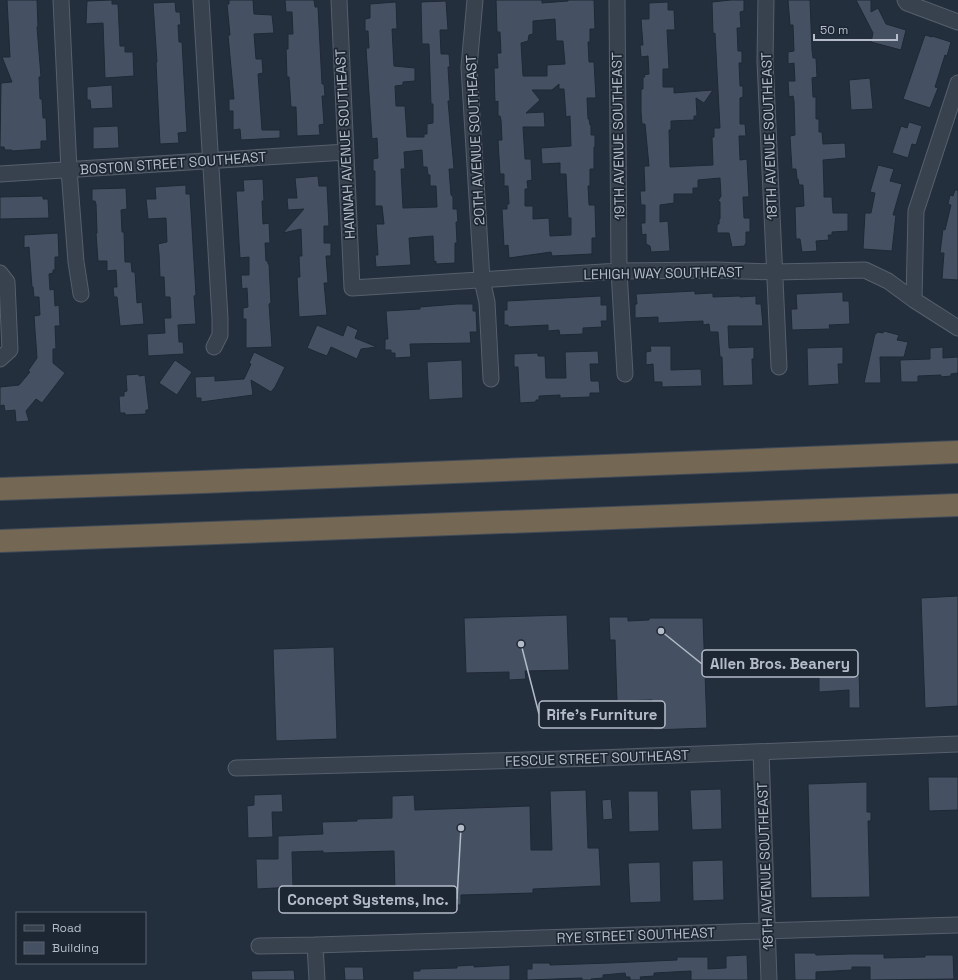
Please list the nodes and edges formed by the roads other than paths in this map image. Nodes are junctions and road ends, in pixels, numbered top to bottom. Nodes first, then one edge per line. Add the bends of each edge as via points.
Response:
1 (61, 0) edge
2 (201, 0) edge
3 (339, 0) edge
4 (475, 0) edge
5 (616, 0) edge
6 (766, 0) edge
7 (905, 0) edge
8 (958, 22) edge
9 (958, 83) edge
10 (346, 152) junction
11 (211, 161) junction
12 (69, 170) junction
13 (0, 174) edge
14 (619, 271) junction
15 (775, 272) junction
16 (0, 273) edge
17 (482, 280) junction
18 (352, 288) joint
19 (81, 294) dead end
20 (914, 300) junction
21 (958, 328) edge
22 (214, 347) dead end
23 (0, 359) edge
24 (779, 367) dead end
25 (625, 374) dead end
26 (491, 379) dead end
27 (958, 451) edge
28 (0, 489) edge
29 (958, 505) edge
30 (0, 541) edge
31 (958, 744) edge
32 (762, 752) junction
33 (236, 768) dead end
34 (958, 925) edge
35 (768, 931) junction
36 (315, 945) junction
37 (259, 946) dead end
38 (317, 980) edge
39 (769, 980) edge

1 - 12 street
2 - 11 street
3 - 10 street, HANNAH AVENUE SOUTHEAST
4 - 17 street, 20TH AVENUE SOUTHEAST via 469,67
5 - 14 street, 19TH AVENUE SOUTHEAST
6 - 15 street, 18TH AVENUE SOUTHEAST via 765,61
7 - 8 street via 907,3
9 - 20 street via 916,211
10 - 11 street, BOSTON STREET SOUTHEAST
10 - 18 street, HANNAH AVENUE SOUTHEAST
11 - 12 street, BOSTON STREET SOUTHEAST
11 - 22 street via 220,318 220,335
12 - 13 street, BOSTON STREET SOUTHEAST
12 - 19 street
14 - 15 street, LEHIGH WAY SOUTHEAST
14 - 17 street, LEHIGH WAY SOUTHEAST
14 - 25 street, 19TH AVENUE SOUTHEAST
15 - 20 street, LEHIGH WAY SOUTHEAST via 865,270 888,281
15 - 24 street, 18TH AVENUE SOUTHEAST
16 - 23 street via 8,282 10,350
17 - 18 street, LEHIGH WAY SOUTHEAST
17 - 26 street, 20TH AVENUE SOUTHEAST via 488,302
20 - 21 street, LEHIGH WAY SOUTHEAST
27 - 28 highway
29 - 30 highway
31 - 32 street, FESCUE STREET SOUTHEAST
32 - 33 street, FESCUE STREET SOUTHEAST
32 - 35 street, 18TH AVENUE SOUTHEAST
34 - 35 street, RYE STREET SOUTHEAST
35 - 36 street, RYE STREET SOUTHEAST
35 - 39 street, 18TH AVENUE SOUTHEAST
36 - 37 street, RYE STREET SOUTHEAST
36 - 38 street

